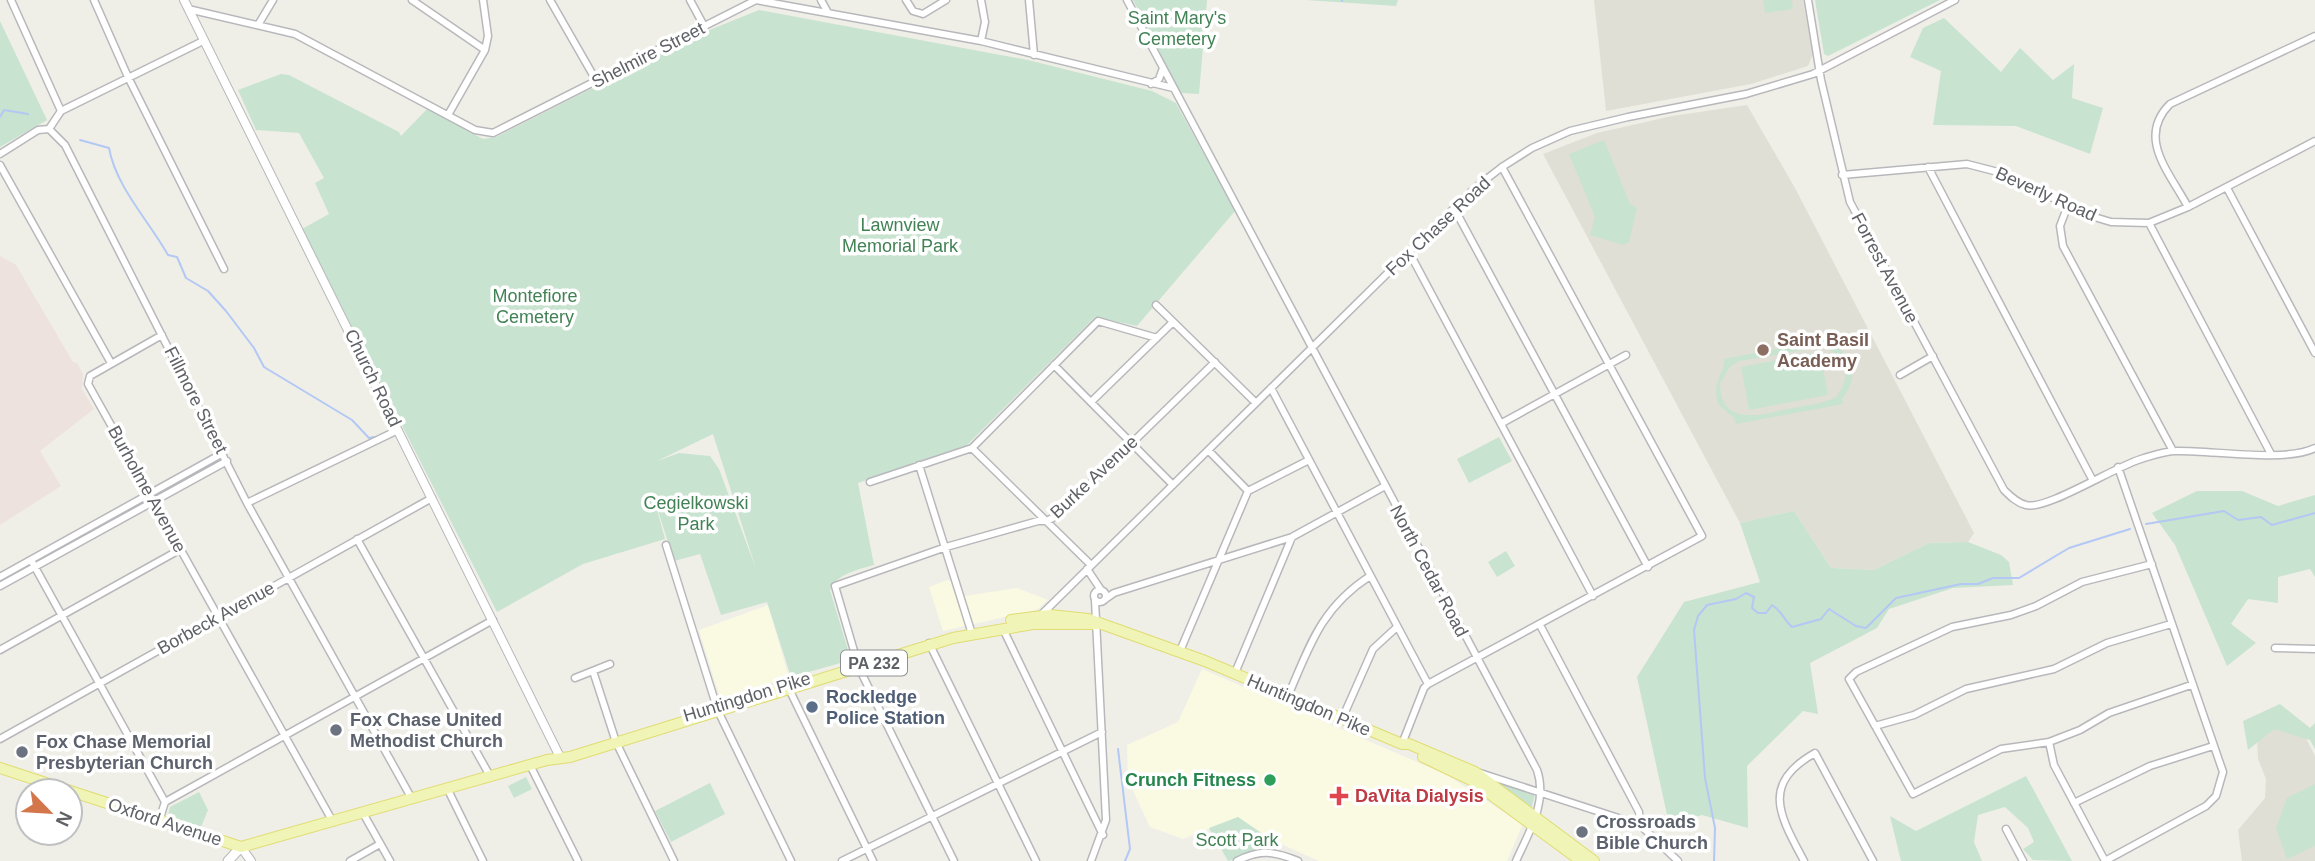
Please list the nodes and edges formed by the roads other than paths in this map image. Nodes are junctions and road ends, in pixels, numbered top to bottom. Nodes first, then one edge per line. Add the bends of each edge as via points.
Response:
1 (11, 0) edge
2 (94, 0) edge
3 (184, 0) edge
4 (264, 0) edge
5 (273, 0) edge
6 (412, 0) edge
7 (483, 0) edge
8 (550, 0) edge
9 (690, 0) edge
10 (756, 0) edge
11 (821, 0) edge
12 (946, 0) edge
13 (981, 0) edge
14 (1029, 0) edge
15 (1127, 0) edge
16 (1808, 0) edge
17 (1955, 0) edge
18 (909, 1) edge
19 (188, 9) junction
20 (268, 9) junction
21 (827, 11) junction
22 (258, 25) junction
23 (704, 26) junction
24 (2315, 36) edge
25 (203, 41) junction
26 (981, 41) junction
27 (485, 50) junction
28 (1034, 55) junction
29 (1163, 68) junction
30 (1819, 70) junction
31 (128, 77) junction
32 (597, 82) junction
33 (1154, 84) junction
34 (1173, 88) junction
35 (1181, 103) junction
36 (61, 111) junction
37 (447, 115) junction
38 (49, 129) junction
39 (2315, 141) edge
40 (0, 154) edge
41 (0, 164) edge
42 (1502, 167) junction
43 (1928, 167) junction
44 (1842, 175) junction
45 (2227, 188) junction
46 (2068, 205) junction
47 (2188, 207) junction
48 (1454, 208) junction
49 (2149, 223) junction
50 (1409, 251) junction
51 (224, 269) dead end
52 (1156, 305) dead end
53 (1173, 322) junction
54 (162, 335) junction
55 (1157, 338) junction
56 (2312, 339) edge
57 (1312, 348) junction
58 (2315, 353) edge
59 (1626, 355) dead end
60 (1933, 356) junction
61 (1214, 362) junction
62 (111, 363) junction
63 (1054, 365) junction
64 (1610, 366) junction
65 (1900, 375) dead end
66 (1271, 388) junction
67 (1553, 393) junction
68 (1091, 402) junction
69 (1256, 403) junction
70 (1502, 423) junction
71 (398, 430) junction
72 (1132, 443) junction
73 (972, 448) junction
74 (2315, 448) edge
75 (1209, 451) junction
76 (2173, 451) junction
77 (223, 453) junction
78 (2271, 454) junction
79 (1309, 460) junction
80 (227, 461) junction
81 (919, 465) junction
82 (2118, 467) junction
83 (2092, 479) junction
84 (870, 482) dead end
85 (1173, 485) junction
86 (1385, 486) junction
87 (1248, 491) junction
88 (150, 493) junction
89 (432, 498) junction
90 (154, 501) junction
91 (247, 503) junction
92 (1336, 512) junction
93 (1047, 522) junction
94 (1292, 537) junction
95 (357, 539) junction
96 (666, 545) dead end
97 (946, 547) junction
98 (181, 549) junction
99 (1220, 559) junction
100 (33, 564) junction
101 (2152, 564) junction
102 (1089, 567) junction
103 (1648, 567) junction
104 (1370, 576) junction
105 (0, 577) edge
106 (289, 578) junction
107 (0, 586) edge
108 (1593, 596) junction
109 (1099, 597) junction
110 (62, 615) junction
111 (218, 616) junction
112 (1040, 616) junction
113 (493, 620) junction
114 (1098, 624) junction
115 (2171, 624) junction
116 (1540, 625) junction
117 (1003, 627) junction
118 (1397, 627) junction
119 (972, 631) junction
120 (929, 643) junction
121 (2275, 648) dead end
122 (2315, 649) edge
123 (0, 650) edge
124 (1180, 651) junction
125 (425, 658) junction
126 (1476, 659) junction
127 (610, 664) dead end
128 (858, 665) junction
129 (593, 671) junction
130 (1235, 673) junction
131 (575, 678) dead end
132 (99, 683) junction
133 (1428, 684) junction
134 (2192, 685) junction
135 (788, 687) junction
136 (1288, 696) junction
137 (355, 697) junction
138 (717, 709) junction
139 (1342, 719) junction
140 (1875, 726) junction
141 (1102, 732) junction
142 (284, 736) junction
143 (0, 739) edge
144 (615, 740) junction
145 (2049, 742) junction
146 (1402, 744) junction
147 (2213, 746) junction
148 (1063, 752) junction
149 (560, 757) junction
150 (530, 765) junction
151 (0, 768) edge
152 (1475, 772) junction
153 (490, 776) junction
154 (997, 784) junction
155 (447, 788) junction
156 (1542, 795) junction
157 (412, 799) junction
158 (165, 802) junction
159 (2074, 803) junction
160 (363, 814) junction
161 (933, 817) junction
162 (159, 821) junction
163 (1534, 821) junction
164 (332, 822) junction
165 (1640, 825) junction
166 (2006, 829) dead end
167 (1103, 835) junction
168 (380, 844) junction
169 (241, 846) junction
170 (867, 849) junction
171 (228, 861) edge
172 (251, 861) edge
173 (350, 861) edge
174 (390, 861) edge
175 (483, 861) edge
176 (578, 861) edge
177 (674, 861) edge
178 (791, 861) edge
179 (842, 861) edge
180 (873, 861) edge
181 (954, 861) edge
182 (1036, 861) edge
183 (1091, 861) edge
184 (1237, 861) edge
185 (1298, 861) edge
186 (1516, 861) edge
187 (1581, 861) edge
188 (1594, 861) edge
189 (1678, 861) edge
190 (1804, 861) edge
191 (1873, 861) edge
192 (2023, 861) edge
193 (2105, 861) edge

1 - 36 street
2 - 31 street
3 - 19 street, Church Road
4 - 20 street
5 - 20 street
6 - 27 street
7 - 27 street via 488,36
8 - 32 street
9 - 23 street
10 - 21 street, Shelmire Street
10 - 23 street, Shelmire Street
11 - 21 street
12 - 18 street via 923,14 913,11
13 - 26 street via 985,23
14 - 28 street
15 - 29 street, North Cedar Road
16 - 30 street, Forrest Avenue
17 - 30 street, Fox Chase Road
19 - 22 street, Shelmire Street
19 - 25 street, Church Road
20 - 22 street
21 - 26 street, Shelmire Street
22 - 37 street, Shelmire Street via 295,34
23 - 32 street, Shelmire Street
24 - 47 street via 2170,104 2161,113 2154,137
25 - 31 street
25 - 71 street, Church Road
26 - 28 street, Shelmire Street
27 - 37 street
28 - 33 street, Shelmire Street
29 - 33 street
29 - 34 street, North Cedar Road
30 - 42 street, Fox Chase Road via 1759,91 1570,131
30 - 44 street, Forrest Avenue
31 - 36 street
31 - 51 street
32 - 37 street, Shelmire Street via 493,133 475,130
33 - 34 street, Shelmire Street
33 - 35 street
34 - 35 street, North Cedar Road
35 - 57 street, North Cedar Road
36 - 38 street
38 - 40 street via 38,130
38 - 54 street, Fillmore Street via 65,145
39 - 45 street, Beverly Road
41 - 62 street
42 - 48 street, Fox Chase Road
42 - 64 street
43 - 44 street, Beverly Road
43 - 46 street, Beverly Road via 1981,166
43 - 83 street
44 - 60 street, Forrest Avenue via 1850,202
45 - 47 street, Beverly Road
45 - 56 street
46 - 49 street, Beverly Road via 2111,222
46 - 76 street via 2060,226 2063,246
47 - 49 street, Beverly Road
48 - 50 street, Fox Chase Road
48 - 67 street
49 - 78 street
50 - 57 street, Fox Chase Road
50 - 70 street
52 - 53 street
53 - 55 street
53 - 61 street
54 - 62 street
54 - 77 street, Fillmore Street
55 - 63 street via 1098,321
55 - 68 street
56 - 58 street
57 - 66 street, Fox Chase Road
57 - 86 street, North Cedar Road
59 - 64 street
60 - 65 street
60 - 83 street, Forrest Avenue via 2004,490 2028,506 2049,502
61 - 69 street
61 - 72 street, Burke Avenue
62 - 88 street, Burholme Avenue via 90,376 88,384
63 - 68 street
63 - 73 street
64 - 67 street
64 - 103 street via 1702,537
66 - 69 street, Fox Chase Road
66 - 79 street
67 - 70 street
67 - 103 street
68 - 72 street
69 - 75 street, Fox Chase Road
70 - 108 street
71 - 89 street, Church Road
71 - 91 street
72 - 85 street
72 - 93 street, Burke Avenue
73 - 81 street
73 - 93 street
74 - 78 street
75 - 85 street, Fox Chase Road
75 - 87 street
76 - 78 street
76 - 82 street
77 - 80 street, Fillmore Street
77 - 88 street
79 - 87 street
79 - 92 street
80 - 90 street
80 - 91 street, Fillmore Street
81 - 84 street
81 - 97 street
82 - 83 street
82 - 101 street
85 - 102 street, Fox Chase Road
86 - 92 street
86 - 126 street, North Cedar Road
87 - 99 street
88 - 90 street, Burholme Avenue
88 - 100 street
89 - 95 street, Borbeck Avenue
89 - 113 street, Church Road
90 - 98 street, Burholme Avenue
90 - 100 street
91 - 106 street, Fillmore Street
92 - 94 street
92 - 104 street
93 - 97 street, Burke Avenue
93 - 102 street
94 - 99 street
94 - 130 street
95 - 106 street, Borbeck Avenue
95 - 125 street
96 - 138 street
97 - 119 street
97 - 128 street, Burke Avenue via 838,583 835,591
98 - 110 street
98 - 111 street, Burholme Avenue
99 - 109 street
99 - 124 street
100 - 105 street
100 - 107 street
100 - 110 street
101 - 115 street
101 - 140 street via 2082,582 2011,615 1952,627 1856,672 1849,679
102 - 109 street
102 - 112 street, Fox Chase Road
103 - 108 street
104 - 118 street
104 - 136 street via 1348,590 1326,614
106 - 111 street, Borbeck Avenue
106 - 137 street, Fillmore Street
108 - 116 street
109 - 114 street
110 - 123 street
110 - 132 street
111 - 132 street, Borbeck Avenue
111 - 142 street, Burholme Avenue
112 - 114 main road, Huntingdon Pike / PA 232 via 1080,617
112 - 119 main road, Huntingdon Pike / PA 232
113 - 125 street
113 - 149 street, Church Road
114 - 117 main road, Huntingdon Pike / PA 232
114 - 124 main road, Huntingdon Pike / PA 232
114 - 141 street
115 - 134 street
115 - 140 street via 2107,643 2054,669 1966,689 1914,715
116 - 126 street
116 - 165 street via 1639,812
117 - 119 main road, Huntingdon Pike / PA 232
117 - 148 street
118 - 133 street
118 - 139 street via 1373,649
119 - 120 main road, Huntingdon Pike / PA 232
120 - 128 main road, Huntingdon Pike / PA 232
120 - 154 street
121 - 122 street
124 - 130 main road, Huntingdon Pike / PA 232
125 - 137 street
125 - 153 street
126 - 133 street
126 - 156 street, North Cedar Road via 1537,770
127 - 129 street
128 - 135 main road, Huntingdon Pike / PA 232
128 - 161 street
129 - 131 street
129 - 144 street
130 - 136 main road, Huntingdon Pike / PA 232
132 - 143 street, Borbeck Avenue
132 - 158 street
133 - 146 street
134 - 145 street via 2109,713
134 - 147 street
135 - 138 main road, Huntingdon Pike / PA 232
135 - 170 street
136 - 139 main road, Huntingdon Pike / PA 232
137 - 142 street
137 - 157 street, Fillmore Street
138 - 144 main road, Huntingdon Pike / PA 232
138 - 178 street
139 - 146 main road, Huntingdon Pike / PA 232
140 - 145 street via 1913,794 2001,749
141 - 148 street
141 - 167 street
142 - 158 street
142 - 164 street, Burholme Avenue
144 - 149 main road, Huntingdon Pike / PA 232
144 - 177 street
145 - 159 street via 2054,765
146 - 152 main road, Huntingdon Pike / PA 232
146 - 163 main road, Huntingdon Pike / PA 232 via 1471,780
147 - 159 street via 2150,766
147 - 193 street via 2223,772 2221,786 2206,806
148 - 154 street
148 - 167 street
149 - 150 main road, Huntingdon Pike / PA 232
150 - 153 main road, Huntingdon Pike / PA 232
150 - 176 street
151 - 162 main road, Oxford Avenue
152 - 156 street
152 - 163 main road, Huntingdon Pike / PA 232
153 - 155 main road, Huntingdon Pike / PA 232
154 - 161 street
154 - 182 street
155 - 157 main road, Huntingdon Pike / PA 232
155 - 175 street
156 - 163 street
156 - 165 street
157 - 160 main road, Oxford Avenue / PA 232
158 - 162 street
159 - 193 street
160 - 164 main road, Oxford Avenue / PA 232
160 - 168 street
161 - 170 street
161 - 181 street
162 - 169 main road, Oxford Avenue
163 - 186 street
163 - 187 main road, Huntingdon Pike / PA 232
163 - 188 main road, Huntingdon Pike / PA 232
164 - 169 main road, Oxford Avenue / PA 232
165 - 189 street
166 - 192 street
167 - 183 street
168 - 173 street
168 - 174 street
169 - 171 main road
169 - 172 street
170 - 179 street
170 - 180 street
184 - 185 street via 1260,850
190 - 191 street via 1785,826 1779,790 1789,771 1815,753

